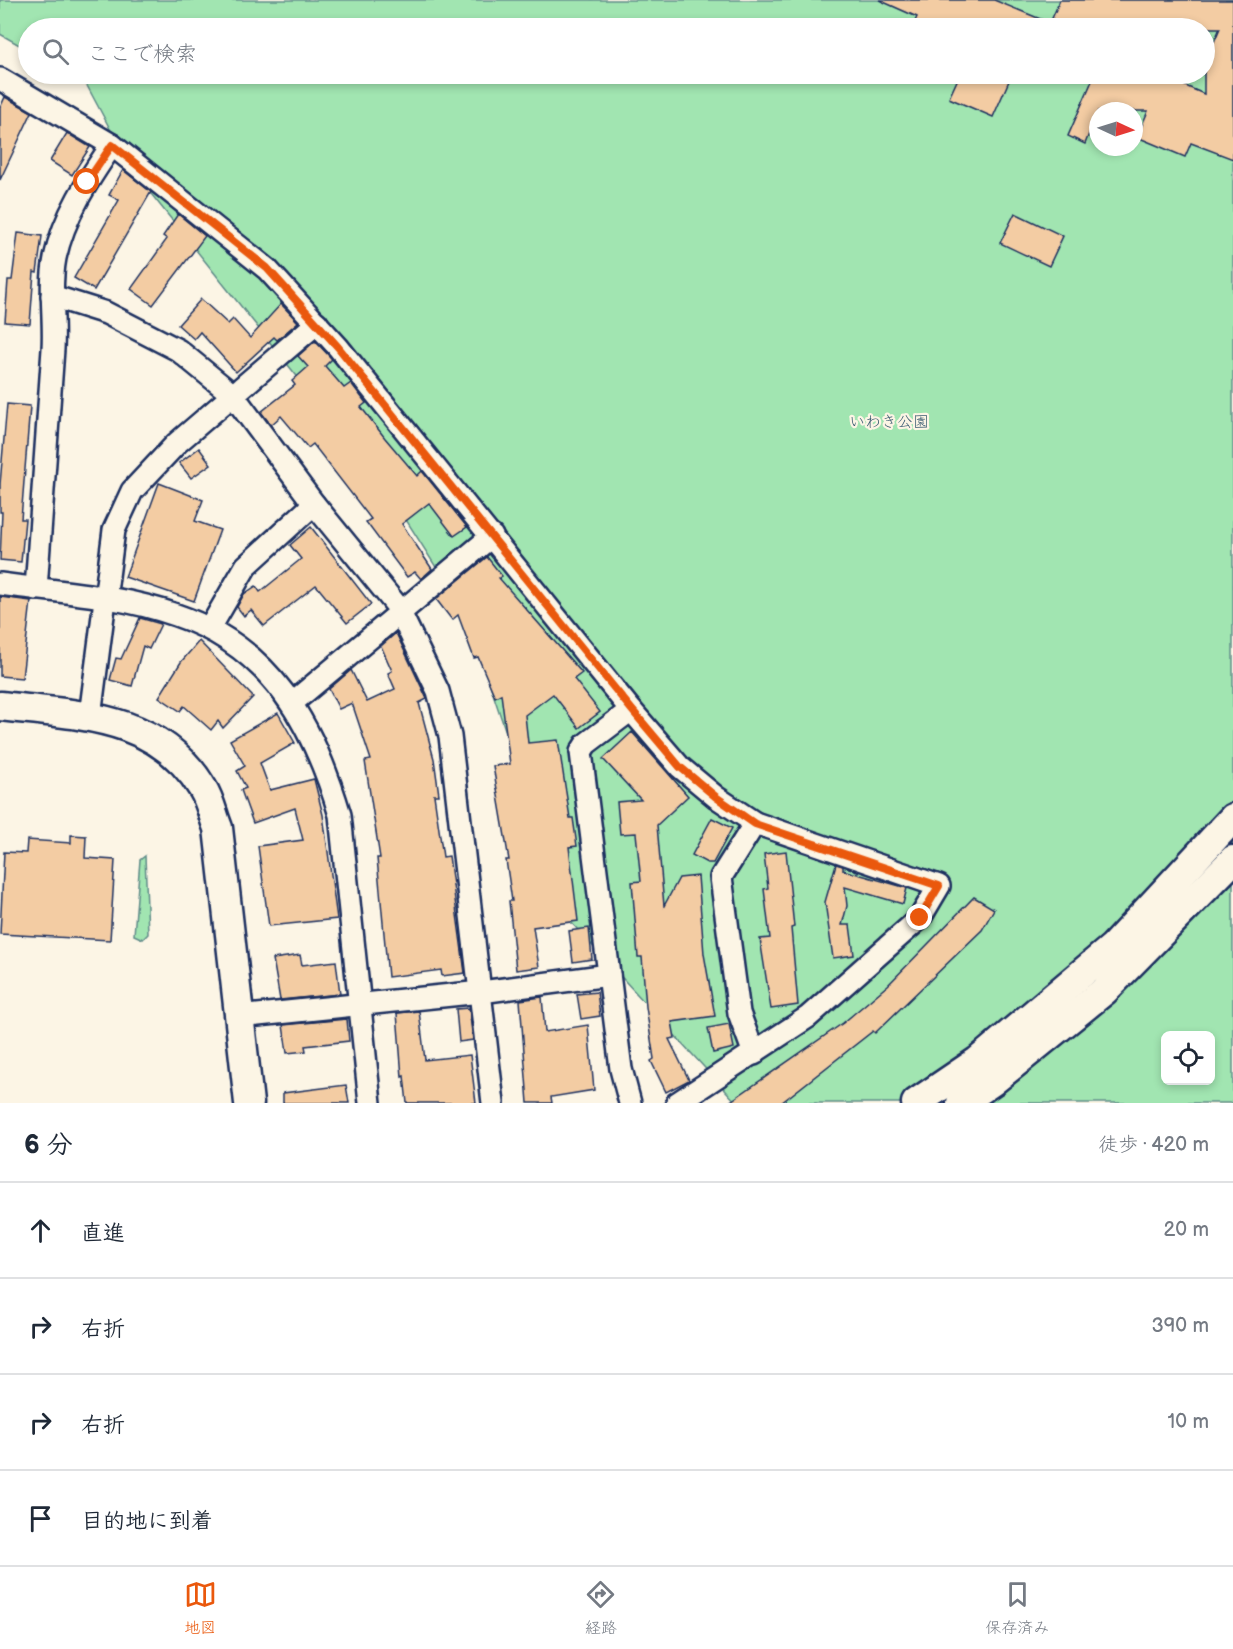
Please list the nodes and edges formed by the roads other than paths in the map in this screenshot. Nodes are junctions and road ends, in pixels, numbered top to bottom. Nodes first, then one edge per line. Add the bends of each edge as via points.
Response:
1 (0, 79) edge
2 (112, 145) junction
3 (52, 296) junction
4 (316, 323) junction
5 (233, 395) junction
6 (314, 504) junction
7 (492, 536) junction
8 (0, 584) edge
9 (36, 589) junction
10 (105, 598) junction
11 (400, 612) junction
12 (210, 628) junction
13 (292, 703) junction
14 (0, 706) edge
15 (632, 710) junction
16 (90, 716) junction
17 (1233, 818) edge
18 (755, 824) junction
19 (1199, 856) junction
20 (1227, 867) edge
21 (609, 975) junction
22 (480, 992) junction
23 (360, 1004) junction
24 (238, 1017) junction
25 (754, 1054) junction
26 (249, 1103) edge
27 (370, 1103) edge
28 (493, 1103) edge
29 (630, 1103) edge
30 (677, 1103) edge
31 (916, 1103) edge
32 (961, 1103) edge

1 - 2 street
2 - 3 street via 66,223 55,258
2 - 4 street via 267,268
3 - 5 street via 106,314 178,350
3 - 9 street via 53,351
4 - 5 street
4 - 7 street
5 - 6 street
5 - 10 street via 177,443 132,491 114,530
6 - 11 street
6 - 12 street via 246,566
7 - 11 street
7 - 15 street
8 - 9 street
9 - 10 street
10 - 12 street via 175,614
10 - 16 street
11 - 13 street
11 - 22 street via 438,691 450,736
12 - 13 street via 260,665
13 - 23 street via 311,733 340,815
14 - 16 street
15 - 18 street via 680,767
15 - 21 street via 581,752
16 - 24 street via 127,725 170,749 204,789 218,828
17 - 19 street
18 - 25 street via 721,877 739,1013
18 - 25 street via 939,886 920,918 857,976 808,1017
19 - 20 street
19 - 31 street via 1113,947 978,1061
20 - 32 street via 1104,991
21 - 22 street
21 - 29 street via 621,1069
22 - 23 street
22 - 28 street
23 - 24 street
23 - 27 street
24 - 26 street
25 - 30 street

